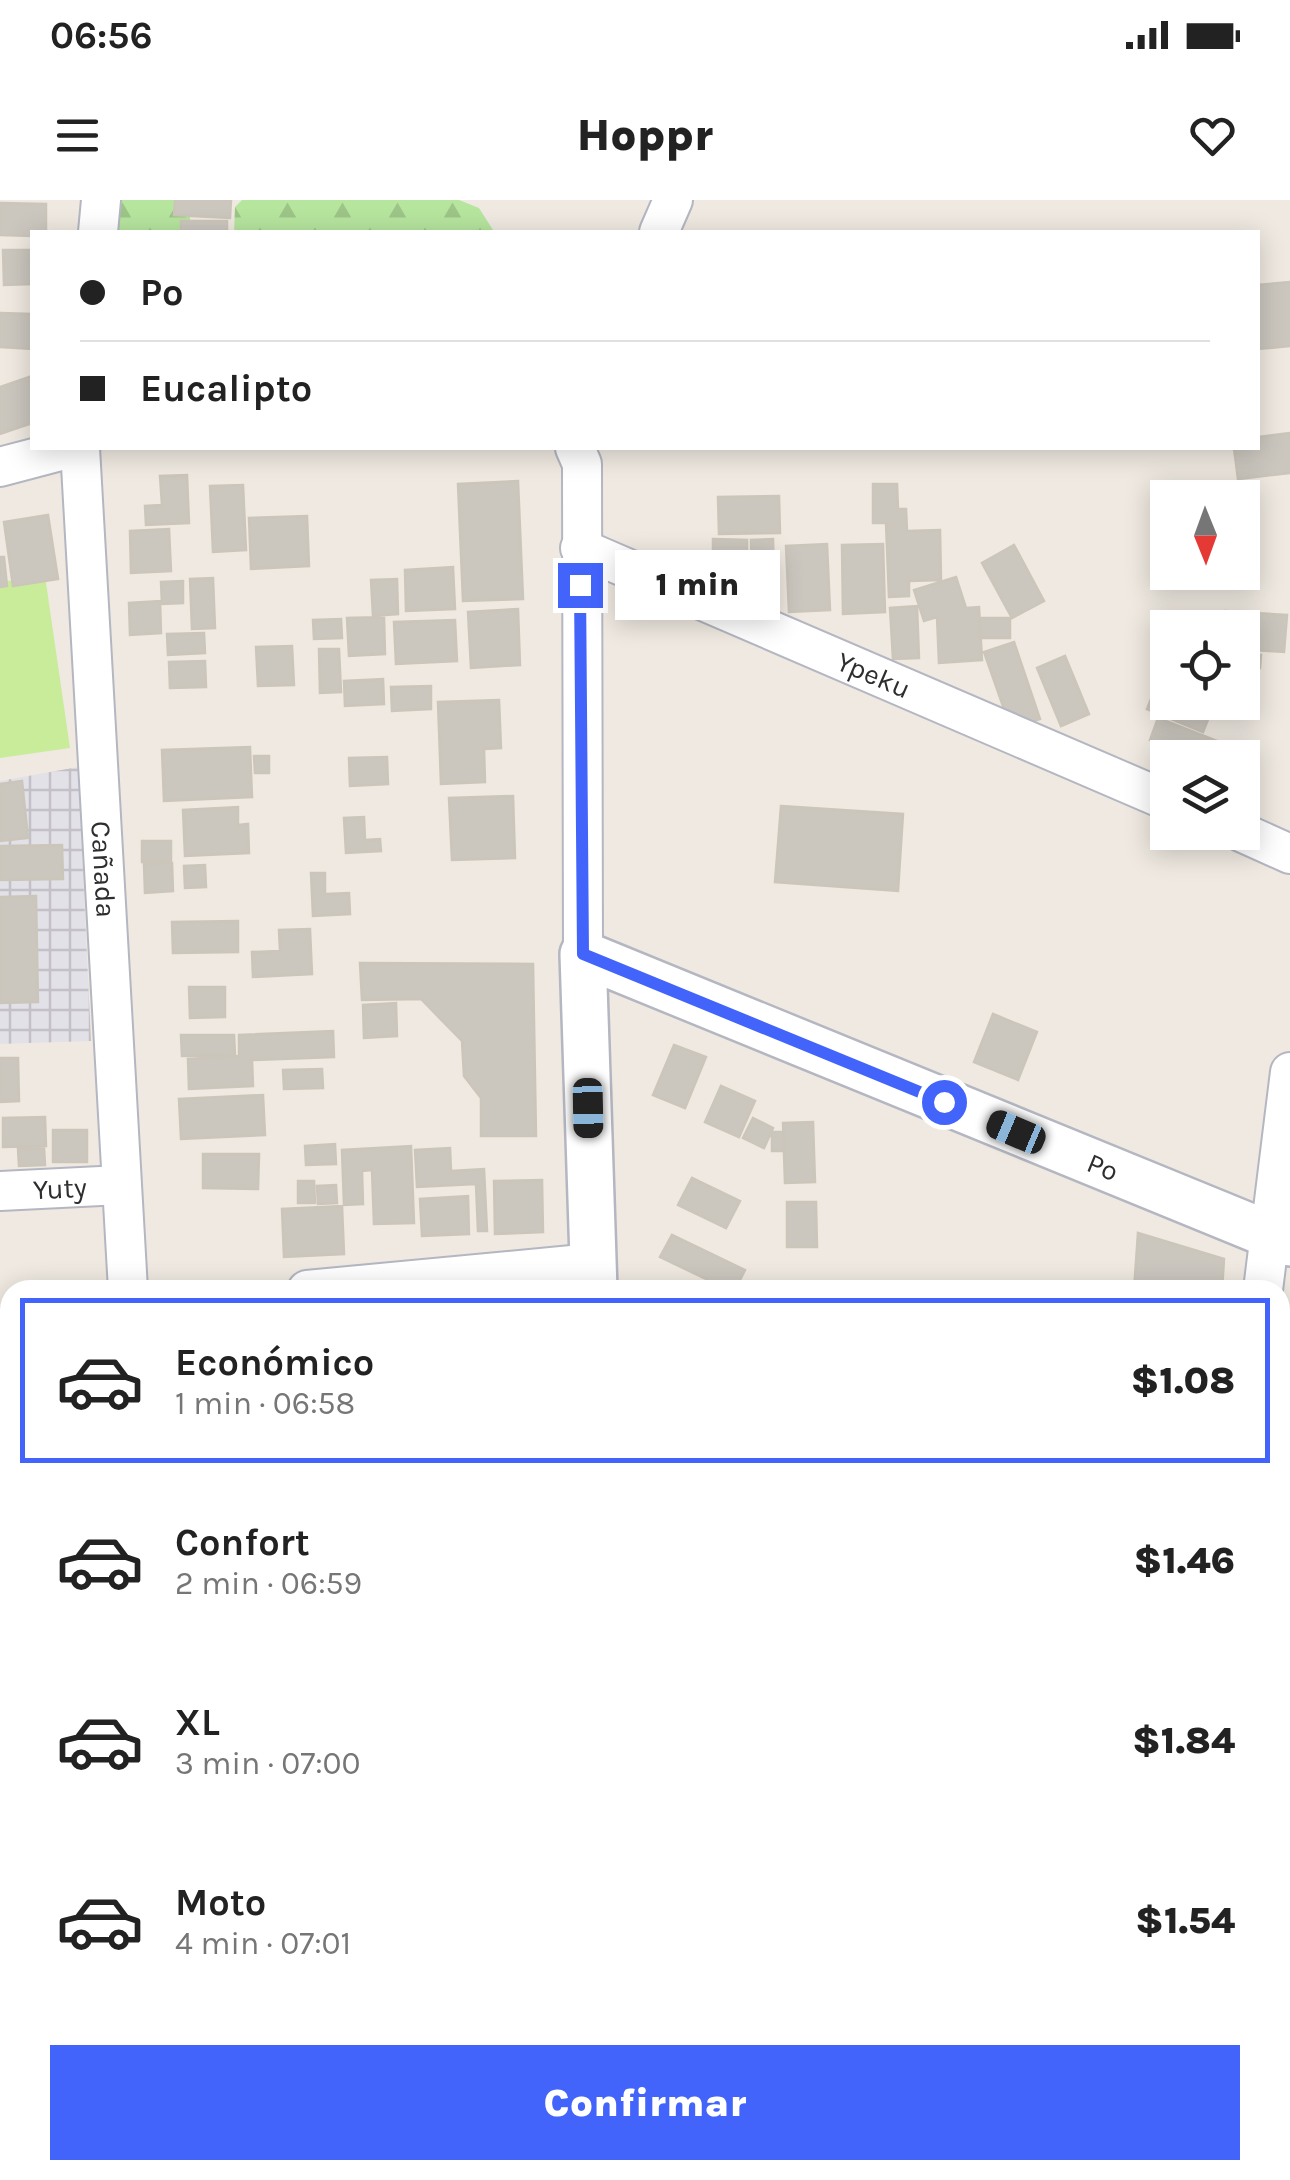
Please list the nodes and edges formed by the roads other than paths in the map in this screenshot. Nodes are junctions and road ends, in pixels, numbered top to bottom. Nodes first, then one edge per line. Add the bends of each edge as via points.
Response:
1 (101, 200) edge
2 (674, 200) edge
3 (98, 230) edge
4 (660, 230) edge
5 (65, 450) edge
6 (80, 450) edge
7 (576, 450) edge
8 (0, 468) edge
9 (580, 548) junction
10 (1150, 793) edge
11 (1260, 841) edge
12 (1290, 854) edge
13 (583, 954) junction
14 (1290, 1072) edge
15 (121, 1185) junction
16 (0, 1191) edge
17 (1279, 1239) edge
18 (593, 1276) edge
19 (127, 1280) edge
20 (511, 1280) edge
21 (1266, 1280) edge

1 - 3 street
2 - 4 street
5 - 8 street
6 - 15 street, Cañada
7 - 9 street via 582,464
9 - 10 street, Ypeku
9 - 13 street
11 - 12 street
13 - 17 street, Po
13 - 18 street
14 - 17 street
15 - 16 street, Yuty
15 - 19 street, Cañada
17 - 21 street
18 - 20 street

